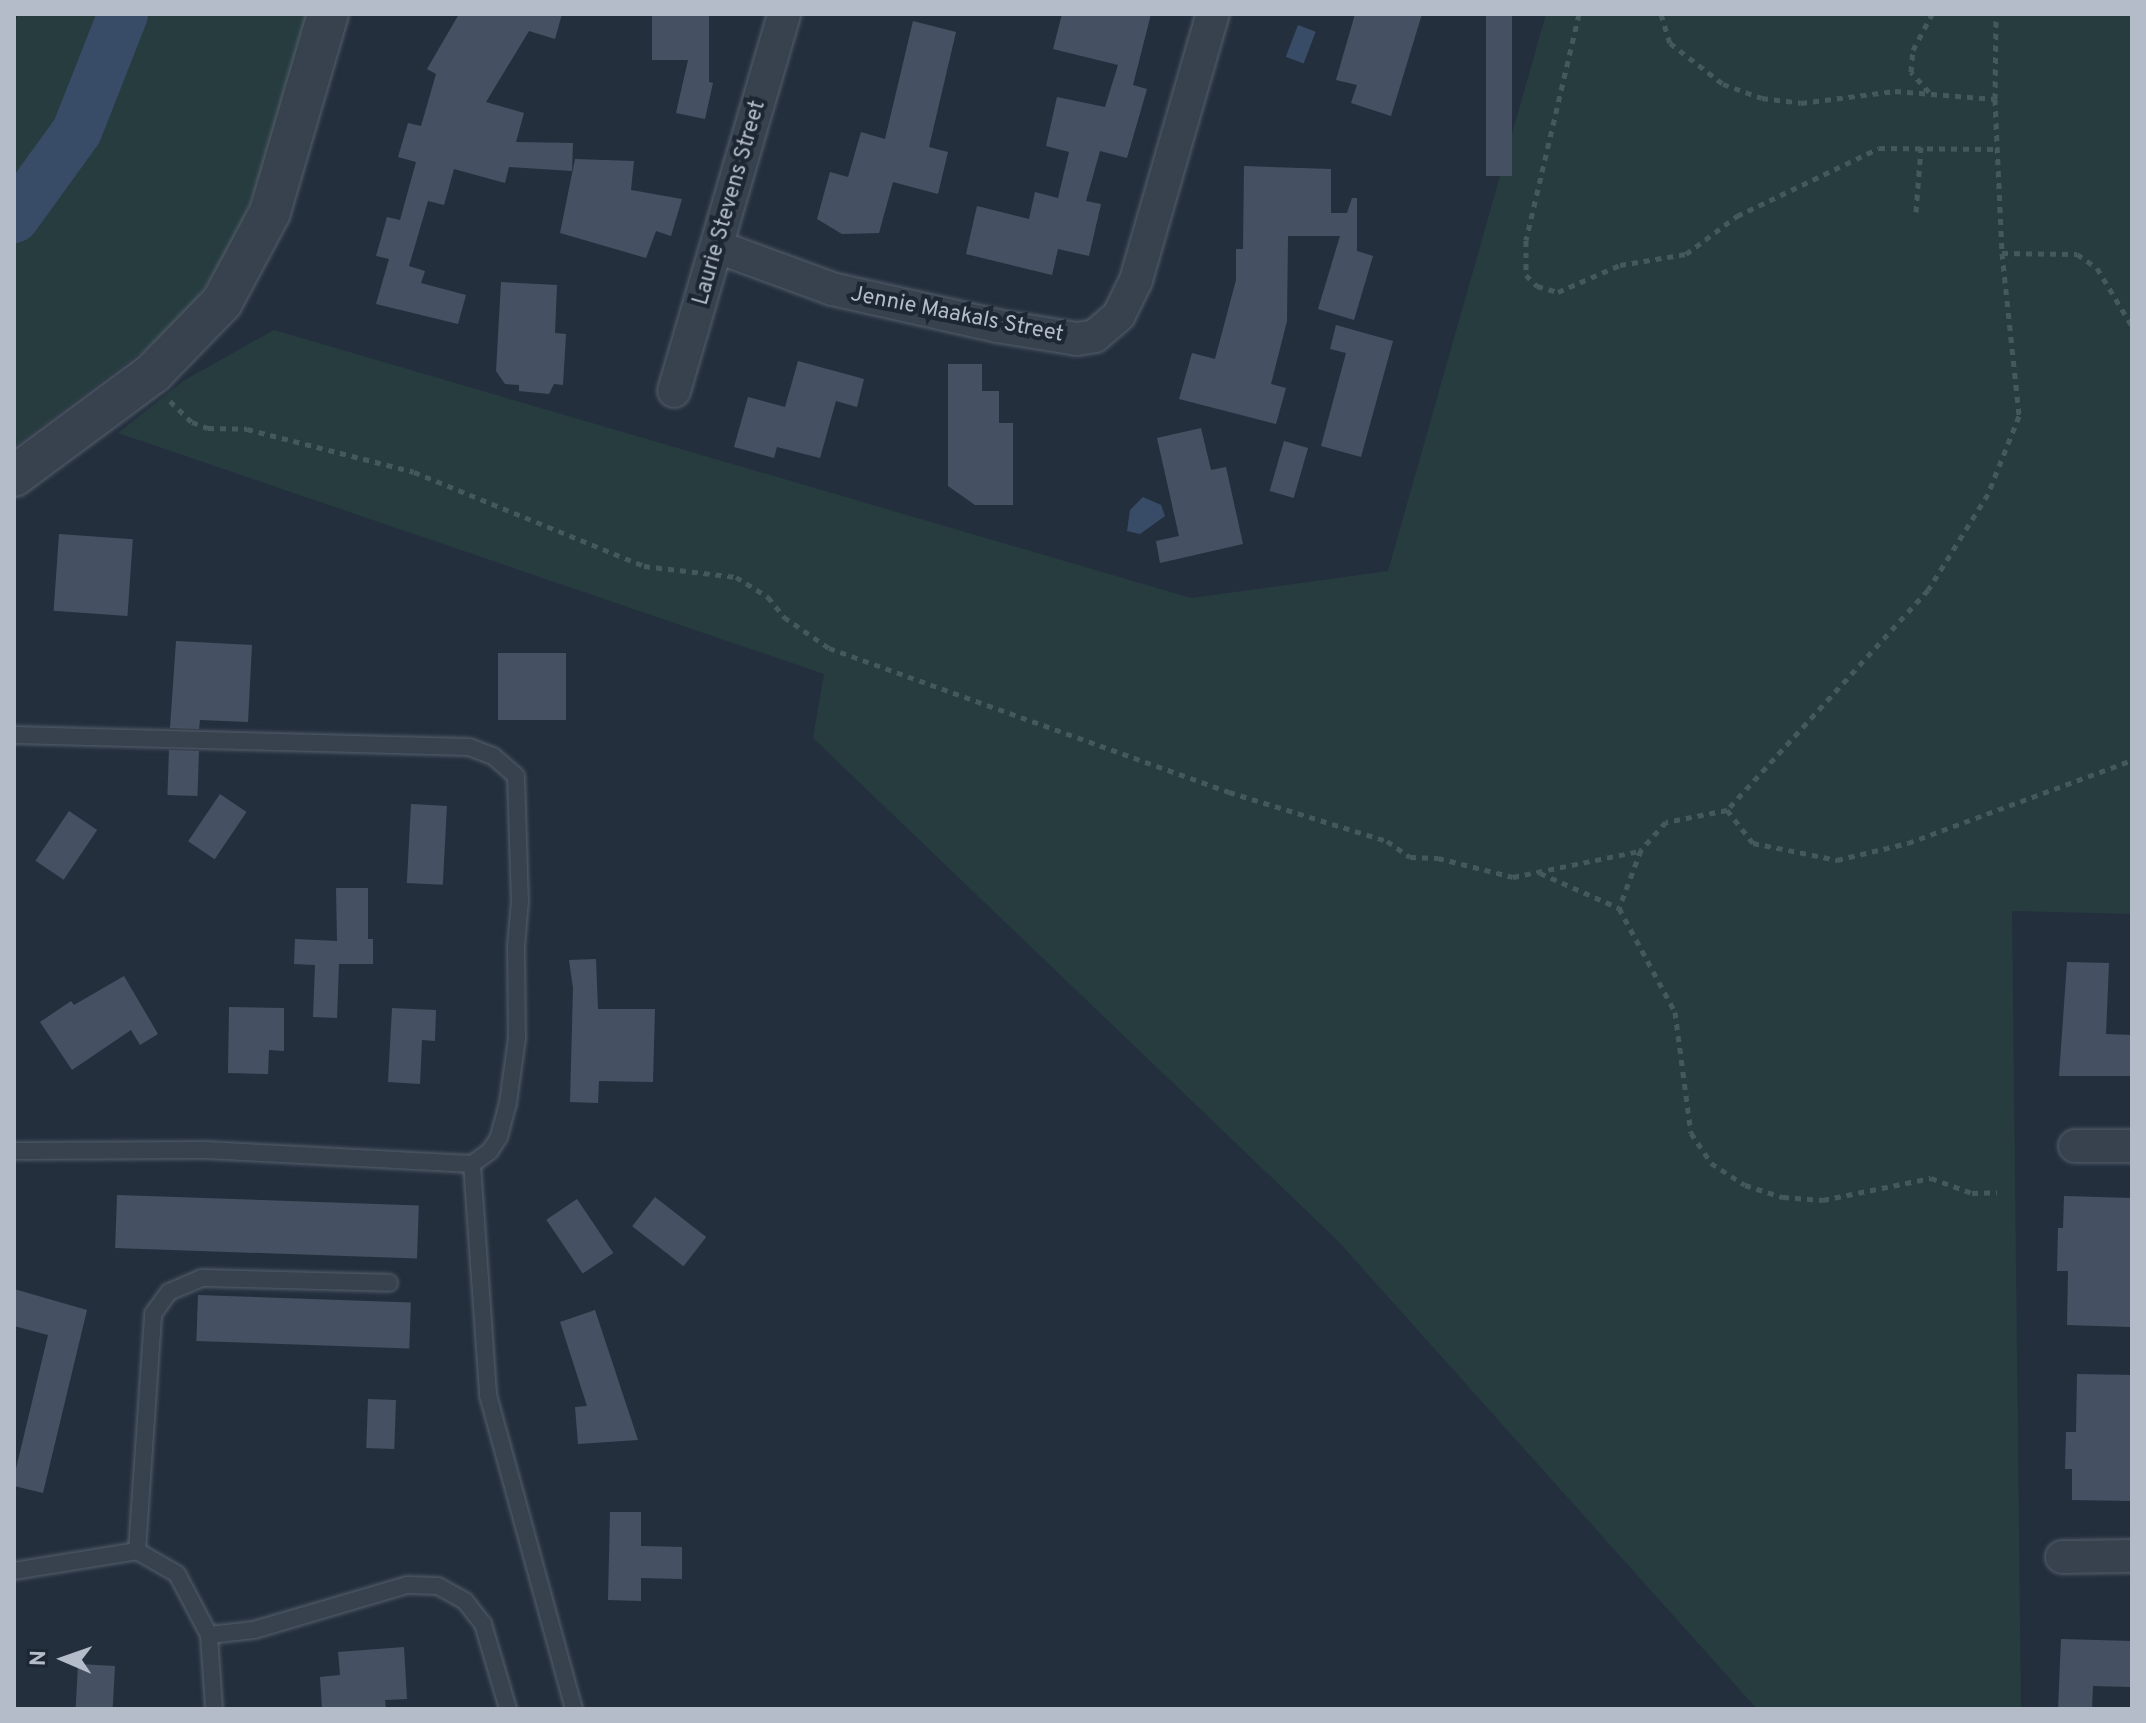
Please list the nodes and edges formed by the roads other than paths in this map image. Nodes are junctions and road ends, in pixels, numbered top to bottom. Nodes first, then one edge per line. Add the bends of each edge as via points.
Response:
1 (328, 14) edge
2 (784, 14) edge
3 (1213, 14) edge
4 (718, 247) junction
5 (674, 391) dead end
6 (74, 435) junction
7 (14, 447) edge
8 (14, 476) edge
9 (14, 735) edge
10 (2075, 1146) dead end
11 (2132, 1146) edge
12 (14, 1151) edge
13 (472, 1164) junction
14 (389, 1283) dead end
15 (137, 1551) junction
16 (2132, 1556) edge
17 (2062, 1557) dead end
18 (14, 1571) edge
19 (209, 1635) junction
20 (214, 1709) edge
21 (508, 1709) edge
22 (574, 1709) edge

1 - 6 street via 270,212 238,276 222,302 153,373
2 - 4 street, Laurie Stevens Street
3 - 4 street, Jennie Maakals Street via 1136,280 1119,315 1095,336 1077,339 997,326 832,289
4 - 5 street, Laurie Stevens Street
6 - 7 street
6 - 8 street
9 - 13 lane via 469,747 493,756 516,776 517,1038 499,1137
10 - 11 street
12 - 13 lane via 205,1150
13 - 22 lane via 488,1395
14 - 15 lane via 202,1278 169,1292 153,1314
15 - 18 lane
15 - 19 lane via 177,1574
16 - 17 street
19 - 20 lane
19 - 21 lane via 254,1630 407,1585 438,1586 465,1601 483,1624

